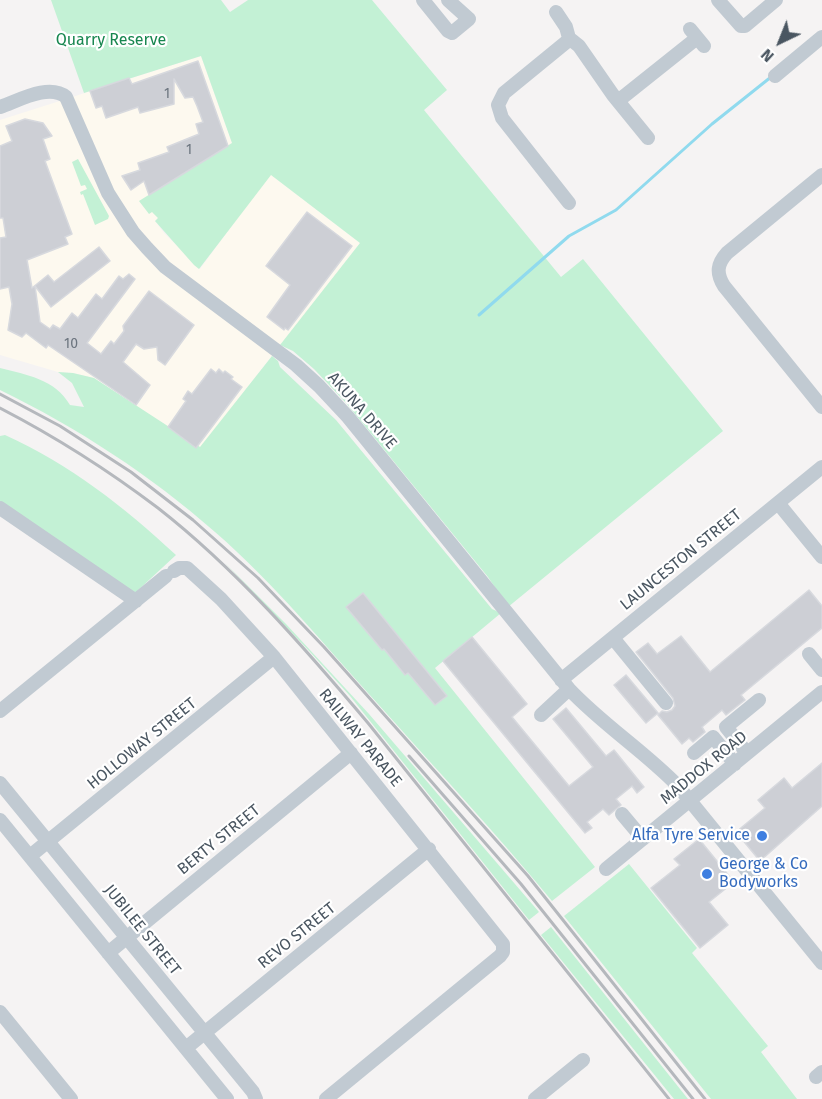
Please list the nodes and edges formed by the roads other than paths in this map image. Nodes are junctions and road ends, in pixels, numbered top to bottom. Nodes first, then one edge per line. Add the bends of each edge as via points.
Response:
1 (423, 0) edge
2 (448, 0) edge
3 (718, 0) edge
4 (776, 0) edge
5 (557, 6) edge
6 (822, 37) edge
7 (697, 38) dead end
8 (567, 41) junction
9 (775, 76) dead end
10 (618, 101) junction
11 (0, 106) edge
12 (648, 138) dead end
13 (561, 170) dead end
14 (822, 175) edge
15 (550, 179) junction
16 (569, 203) dead end
17 (822, 407) edge
18 (822, 466) edge
19 (778, 503) junction
20 (0, 508) edge
21 (822, 557) edge
22 (135, 601) junction
23 (613, 638) junction
24 (809, 654) dead end
25 (274, 657) junction
26 (822, 670) edge
27 (565, 685) junction
28 (822, 692) edge
29 (759, 700) dead end
30 (666, 703) dead end
31 (0, 711) edge
32 (541, 715) dead end
33 (351, 753) junction
34 (694, 753) dead end
35 (747, 753) junction
36 (735, 764) junction
37 (0, 783) edge
38 (690, 800) junction
39 (622, 814) dead end
40 (0, 820) edge
41 (643, 839) junction
42 (48, 842) junction
43 (429, 849) junction
44 (30, 856) junction
45 (606, 869) dead end
46 (127, 937) junction
47 (108, 953) junction
48 (822, 963) edge
49 (0, 1012) edge
50 (205, 1033) junction
51 (186, 1048) junction
52 (583, 1060) dead end
53 (224, 1098) edge
54 (71, 1099) edge
55 (256, 1099) edge
56 (326, 1099) edge
57 (535, 1099) edge

1 - 2 street via 451,33 469,19
3 - 4 street via 744,26
5 - 8 street via 556,20
6 - 9 street
7 - 10 street
8 - 10 street via 577,44
8 - 15 street via 504,93 498,105 501,116
10 - 12 street
11 - 27 street, AKUNA DRIVE via 46,92 66,97 108,193 133,232 165,267 320,386
13 - 15 street
14 - 17 street via 727,253 717,269 724,286
15 - 16 street
18 - 19 street, LAUNCESTON STREET
19 - 21 street
19 - 23 street, LAUNCESTON STREET
20 - 22 street
22 - 25 street, RAILWAY PARADE via 170,574 187,568
22 - 31 street
23 - 27 street, LAUNCESTON STREET
23 - 30 street
24 - 26 street
25 - 33 street, RAILWAY PARADE
25 - 42 street, HOLLOWAY STREET
27 - 32 street, LAUNCESTON STREET
27 - 38 street, AKUNA DRIVE
28 - 35 street, MADDOX ROAD
29 - 35 street via 726,727
33 - 43 street, RAILWAY PARADE
33 - 46 street, BERTY STREET
34 - 36 street via 713,737
35 - 36 street, MADDOX ROAD
36 - 38 street, MADDOX ROAD
37 - 42 street, JUBILEE STREET
38 - 41 street, MADDOX ROAD
38 - 48 street, AKUNA DRIVE
39 - 41 street
40 - 44 street
41 - 45 street, MADDOX ROAD
42 - 44 street, HOLLOWAY STREET
42 - 46 street, JUBILEE STREET
43 - 50 street, REVO STREET
43 - 56 street, RAILWAY PARADE via 501,939 504,948 500,956
44 - 47 street
46 - 47 street, BERTY STREET
46 - 50 street, JUBILEE STREET
47 - 51 street
49 - 54 street
50 - 51 street, REVO STREET
50 - 55 street, JUBILEE STREET
51 - 53 street
52 - 57 street

